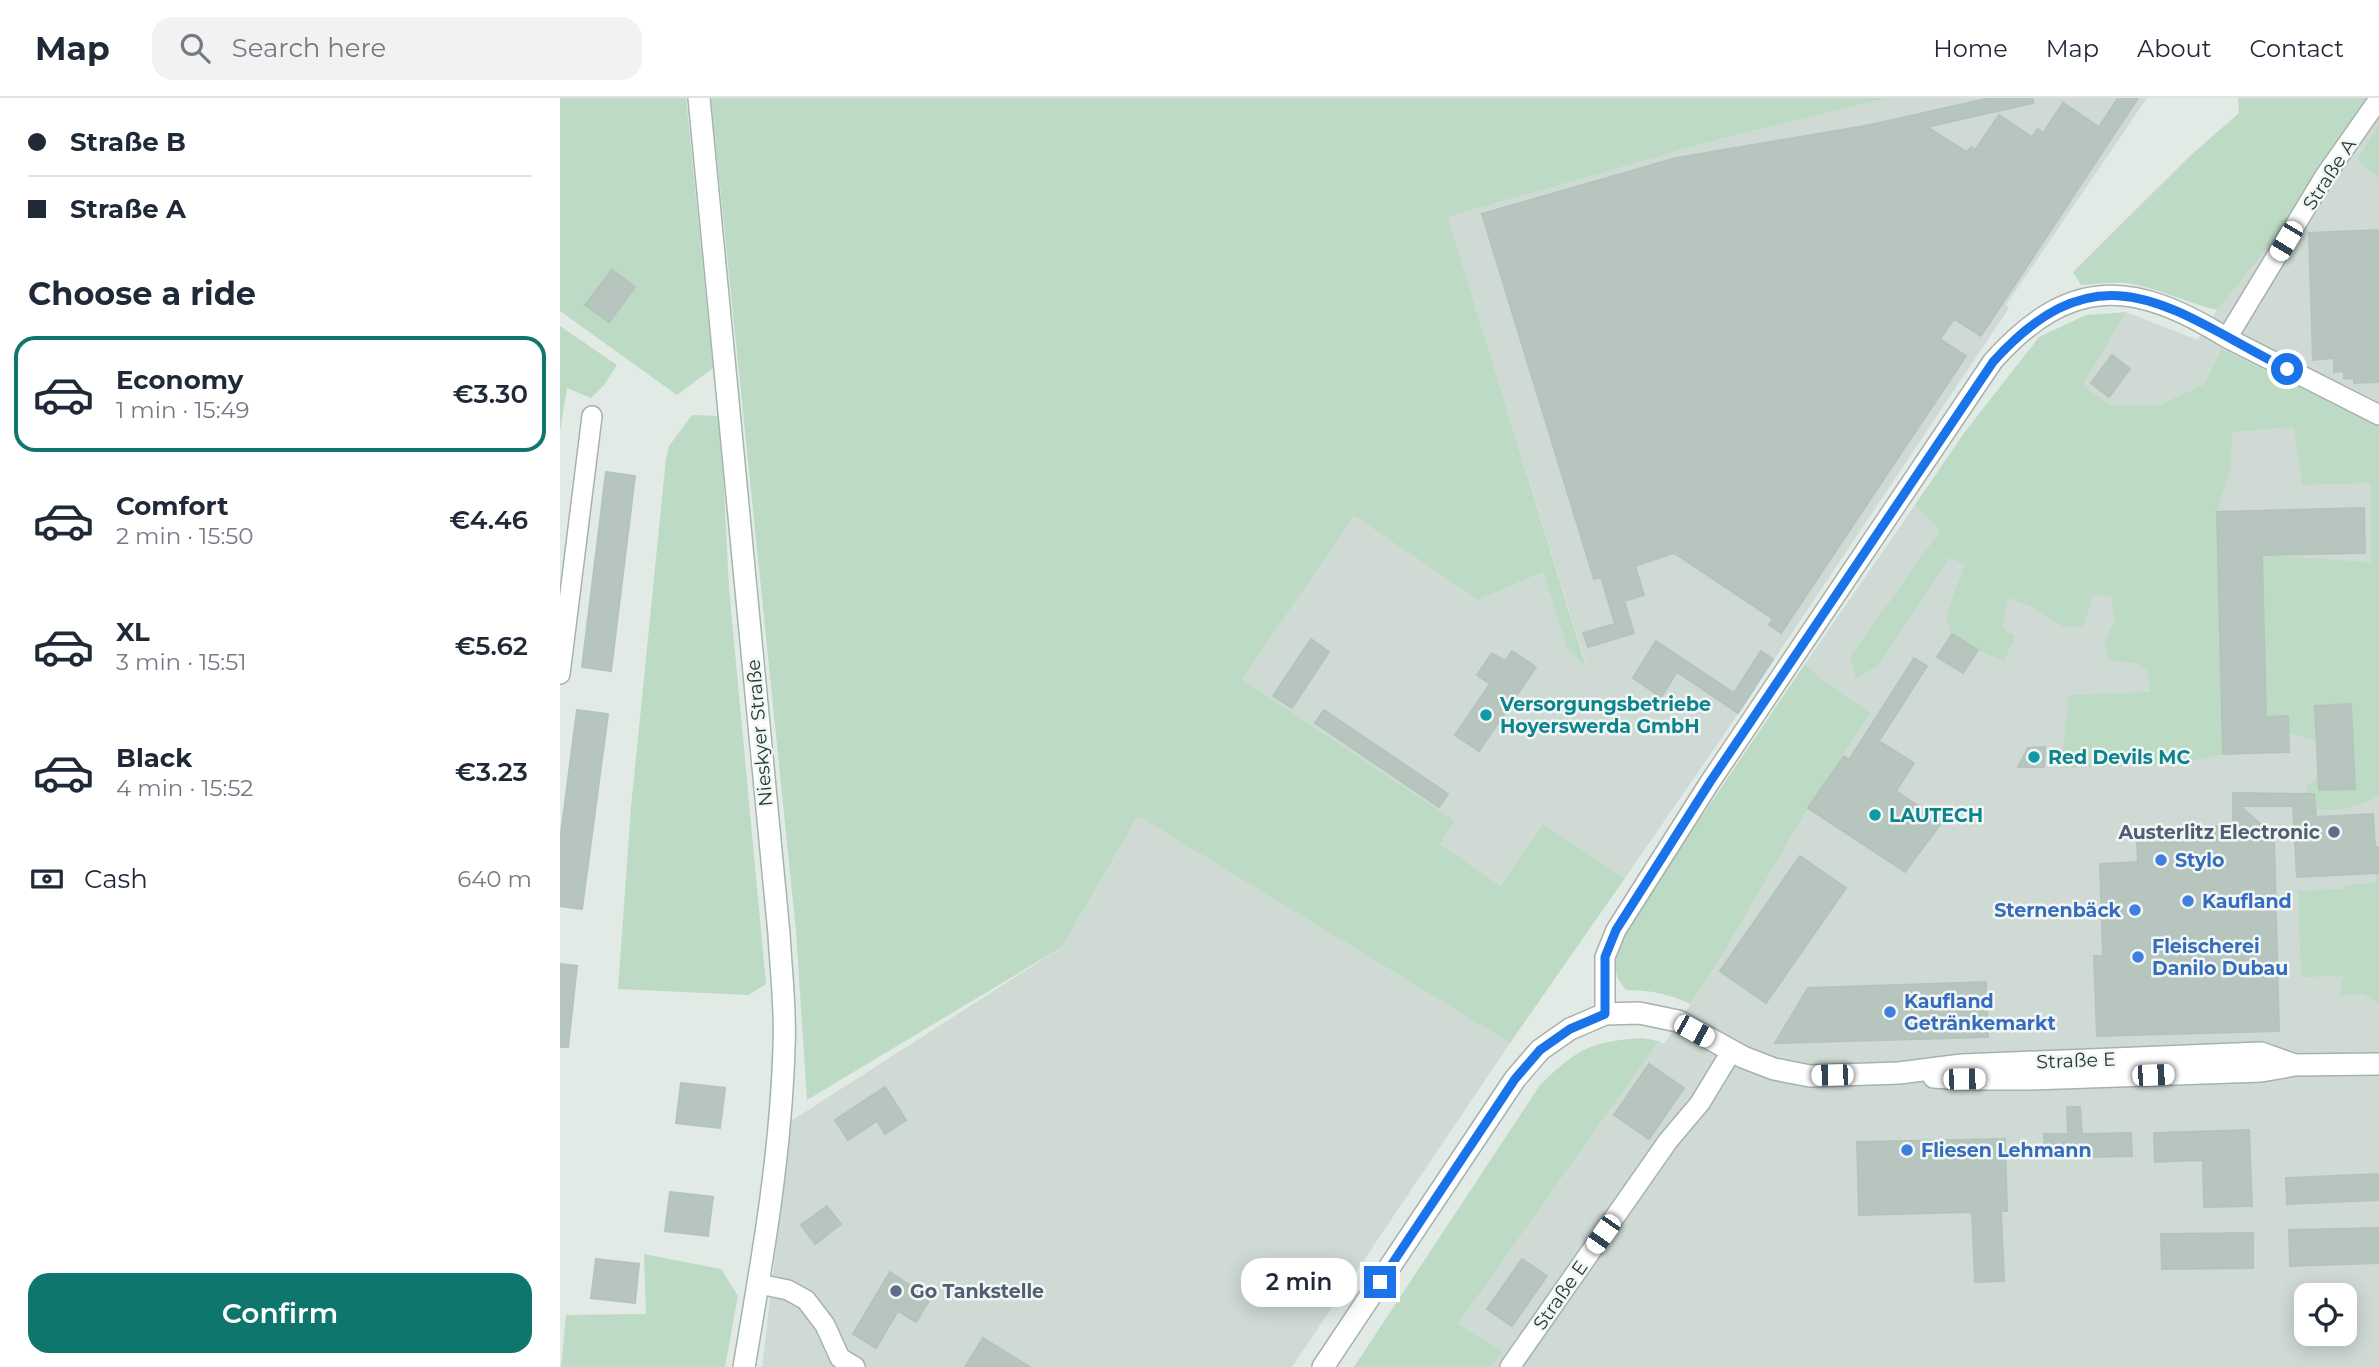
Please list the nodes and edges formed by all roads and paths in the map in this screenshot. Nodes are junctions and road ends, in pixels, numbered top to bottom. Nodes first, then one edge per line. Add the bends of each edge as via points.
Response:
1 (699, 98) edge
2 (2379, 99) edge
3 (2227, 338) junction
4 (2379, 415) edge
5 (592, 416) dead end
6 (560, 674) edge
7 (1605, 1014) junction
8 (1731, 1052) junction
9 (2379, 1064) edge
10 (759, 1284) junction
11 (744, 1367) edge
12 (855, 1367) edge
13 (1323, 1367) edge
14 (1510, 1367) edge

1 - 10 main road, Nieskyer Straße via 779,934 785,1045
2 - 3 street, Straße A via 2325,176
3 - 4 street
3 - 7 street via 2192,316 2161,304 2115,295 2091,296 2058,309 2007,346 1710,782 1616,930 1605,957
5 - 6 street
7 - 8 main road, Straße E via 1639,1013 1678,1021
7 - 13 main road via 1570,1029 1540,1050 1515,1079
8 - 9 main road, Straße E via 1774,1069 1810,1076 1899,1073 1964,1079
8 - 14 street, Straße E via 1700,1103 1668,1141
10 - 11 main road, Nieskyer Straße
10 - 12 street via 788,1290 806,1300 825,1325 840,1358

